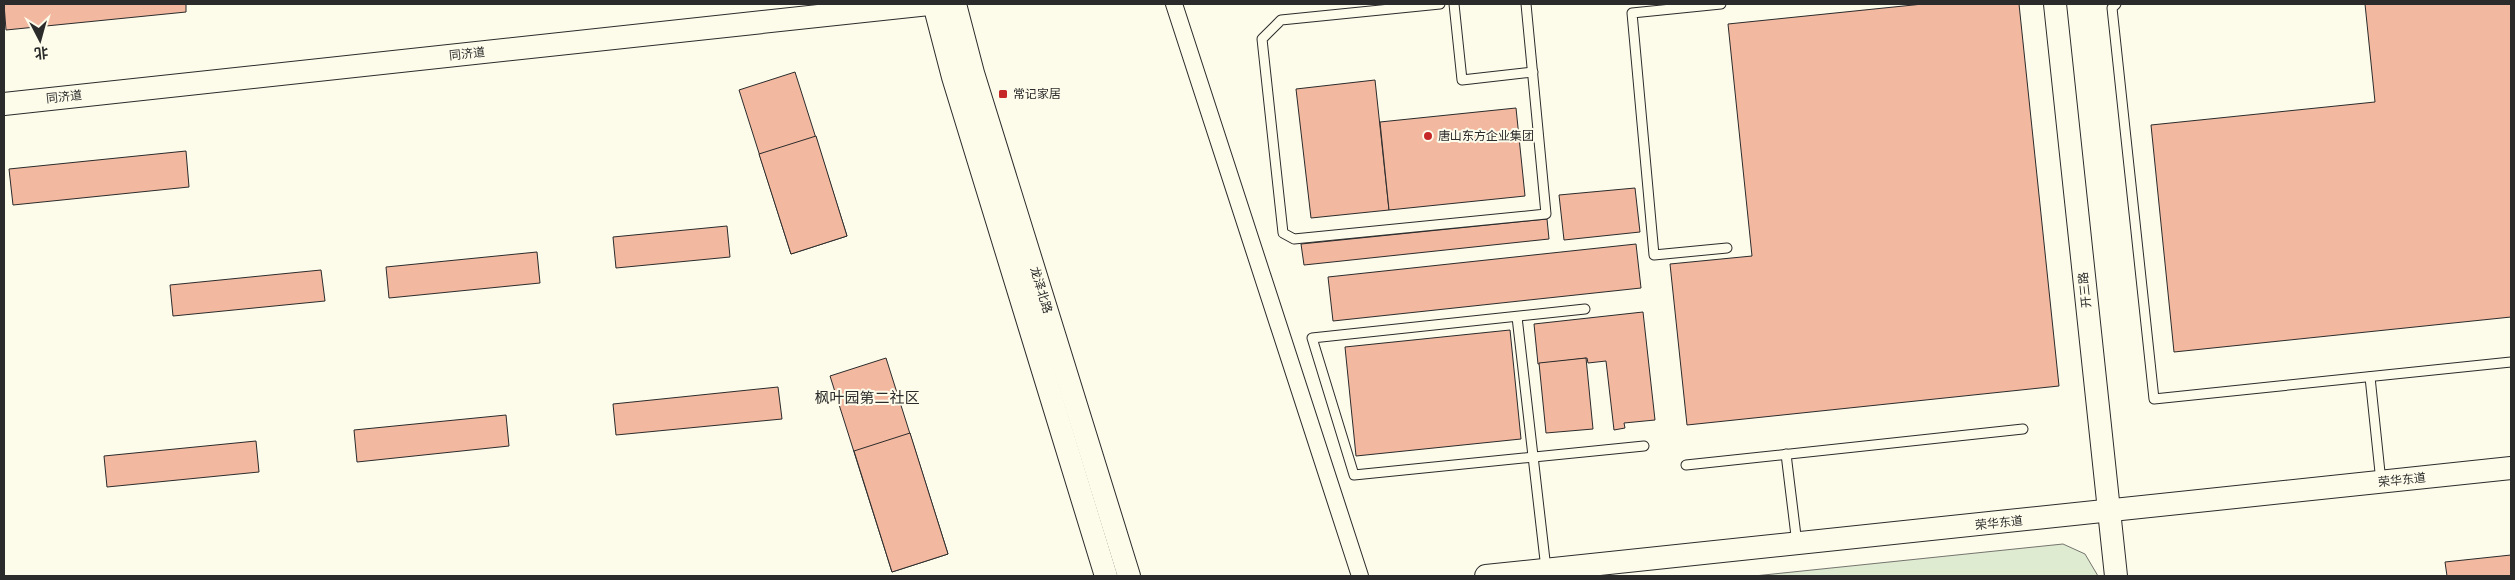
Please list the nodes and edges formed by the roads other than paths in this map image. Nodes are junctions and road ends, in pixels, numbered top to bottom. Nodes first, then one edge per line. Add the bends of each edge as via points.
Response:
1 (929, 4) edge
2 (934, 4) edge
3 (955, 4) edge
4 (1174, 4) edge
5 (1440, 4) edge
6 (1454, 4) edge
7 (1526, 4) edge
8 (1721, 4) edge
9 (2055, 4) edge
10 (2116, 4) edge
11 (1408, 5) edge
12 (1534, 72) junction
13 (4, 104) edge
14 (1726, 248) dead end
15 (1585, 309) dead end
16 (1517, 316) junction
17 (2511, 362) edge
18 (2370, 377) junction
19 (2023, 429) dead end
20 (1644, 446) dead end
21 (1786, 454) junction
22 (1533, 457) junction
23 (1686, 465) dead end
24 (2511, 468) edge
25 (2381, 482) junction
26 (2109, 512) junction
27 (1797, 544) junction
28 (1546, 570) junction
29 (1604, 570) edge
30 (1106, 576) edge
31 (1129, 576) edge
32 (1360, 576) edge
33 (1486, 576) edge
34 (2116, 576) edge

1 - 13 street, 同济道
2 - 30 street, 龙泽北路 via 953,77
3 - 31 street, 龙泽北路 via 973,72
4 - 32 street
5 - 11 lane
6 - 12 lane via 1462,80
7 - 12 lane
8 - 14 lane via 1632,13 1654,255
9 - 26 street, 开三路
10 - 18 lane via 2112,8 2154,399
11 - 12 lane via 1281,20 1262,39 1283,234 1294,239 1546,214
15 - 16 lane
16 - 22 lane
16 - 22 lane via 1312,338 1354,475
17 - 18 lane
18 - 25 lane
19 - 21 lane
20 - 22 lane
21 - 23 lane
21 - 27 lane
22 - 28 lane
24 - 25 street, 荣华东道
25 - 26 street, 荣华东道
26 - 27 street, 荣华东道
26 - 34 street, 开三路
27 - 29 street, 荣华东道
28 - 29 street, 荣华东道
28 - 33 street, 荣华东道

